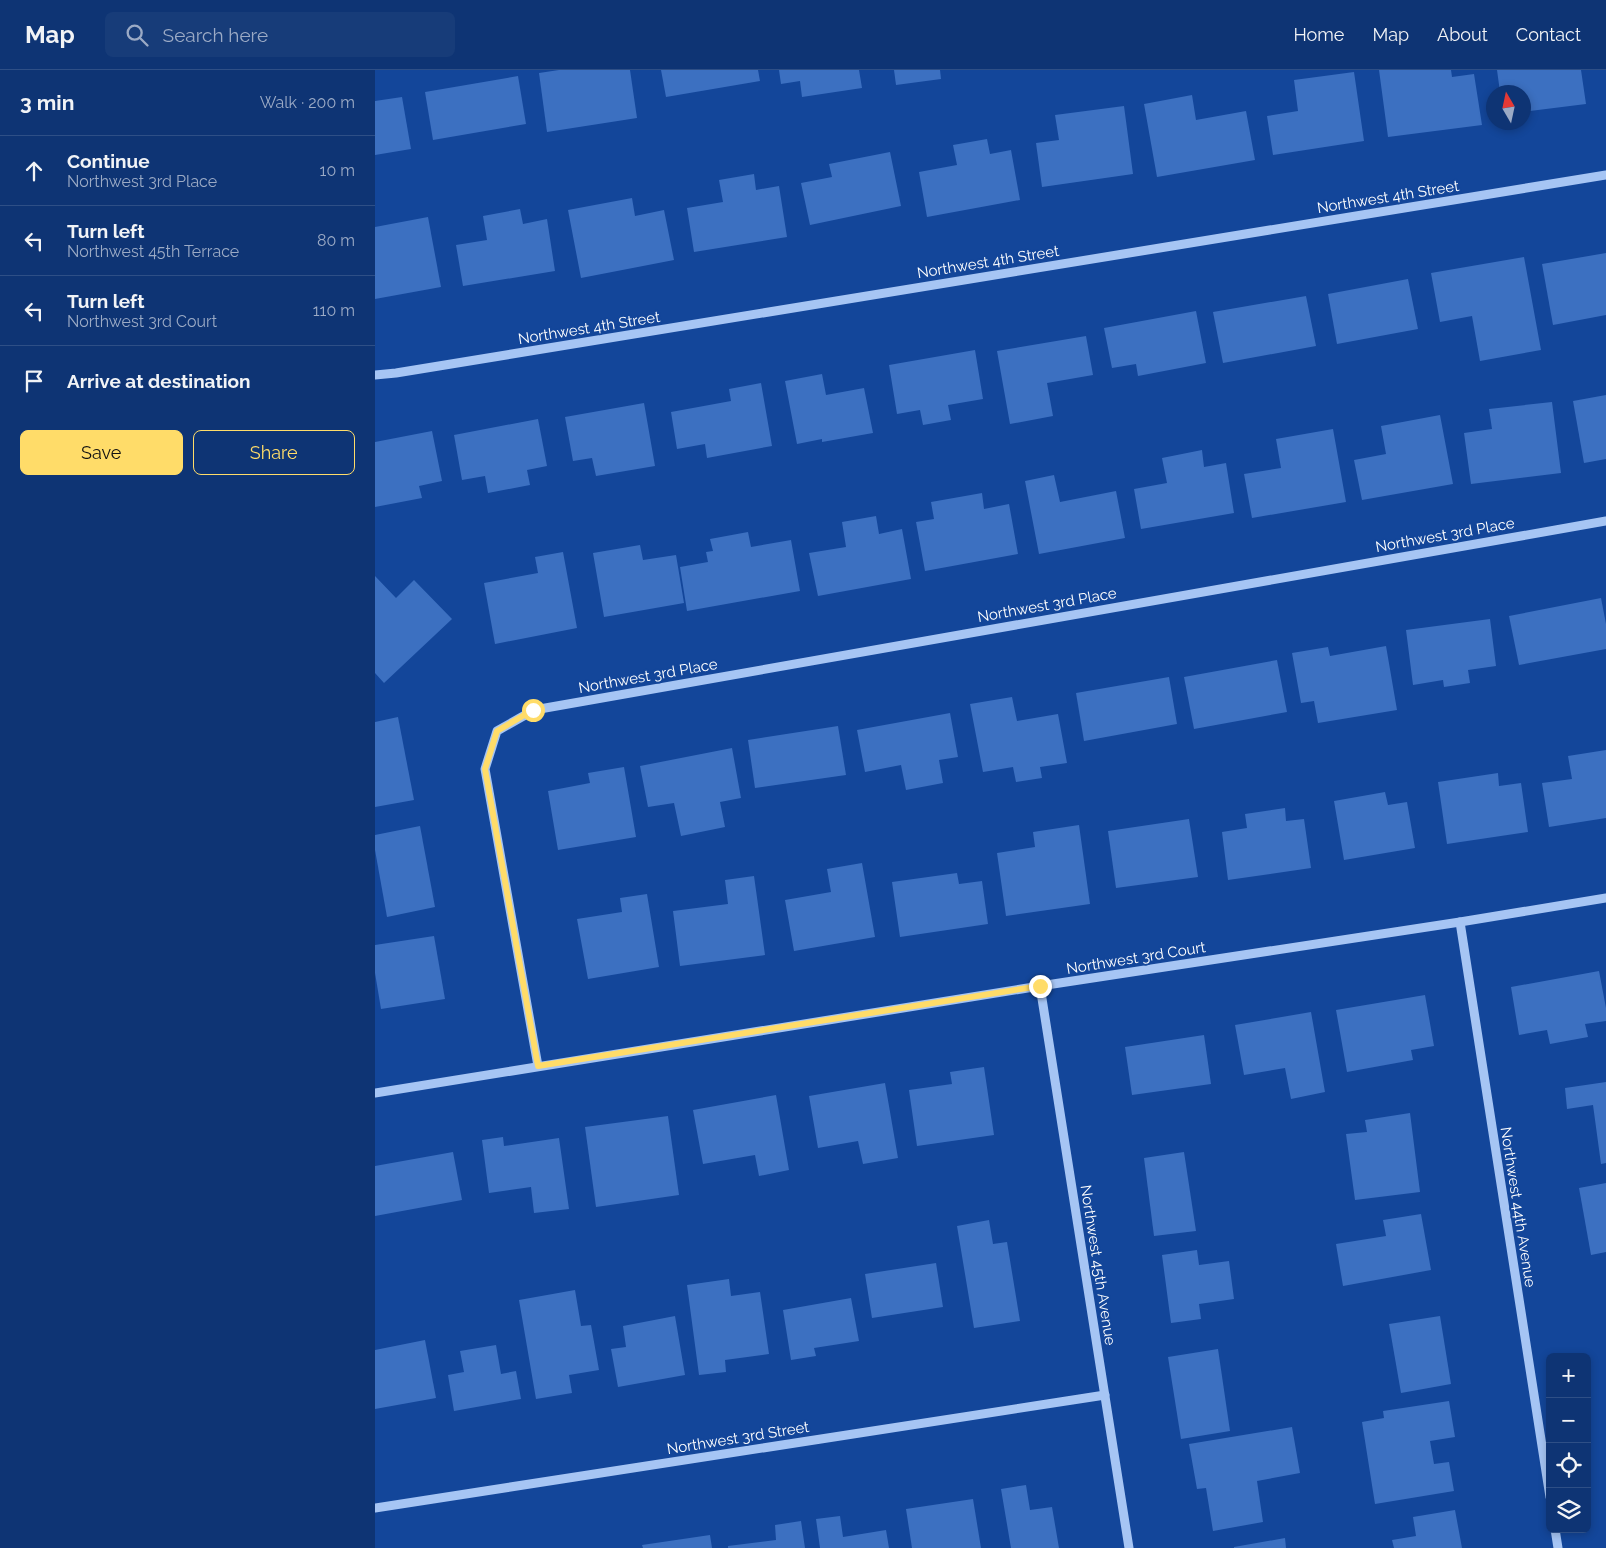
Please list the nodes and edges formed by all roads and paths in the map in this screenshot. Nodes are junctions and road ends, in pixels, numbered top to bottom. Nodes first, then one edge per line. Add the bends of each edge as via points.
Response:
1 (1606, 175) edge
2 (375, 375) edge
3 (1606, 521) edge
4 (1606, 898) edge
5 (1460, 922) junction
6 (1040, 986) junction
7 (538, 1066) junction
8 (375, 1093) edge
9 (1105, 1395) junction
10 (1549, 1488) edge
11 (375, 1508) edge
12 (1556, 1533) edge
13 (1129, 1548) edge
14 (1558, 1548) edge

1 - 2 street, Northwest 4th Street
3 - 7 street, Northwest 3rd Place via 533,710 497,731 485,769
4 - 5 street, Northwest 3rd Court
5 - 6 street, Northwest 3rd Court
5 - 10 street, Northwest 44th Avenue
6 - 7 street, Northwest 3rd Court
6 - 9 street, Northwest 45th Avenue
7 - 8 street, Northwest 3rd Court
9 - 11 street, Northwest 3rd Street
9 - 13 street, Northwest 45th Avenue
12 - 14 street

